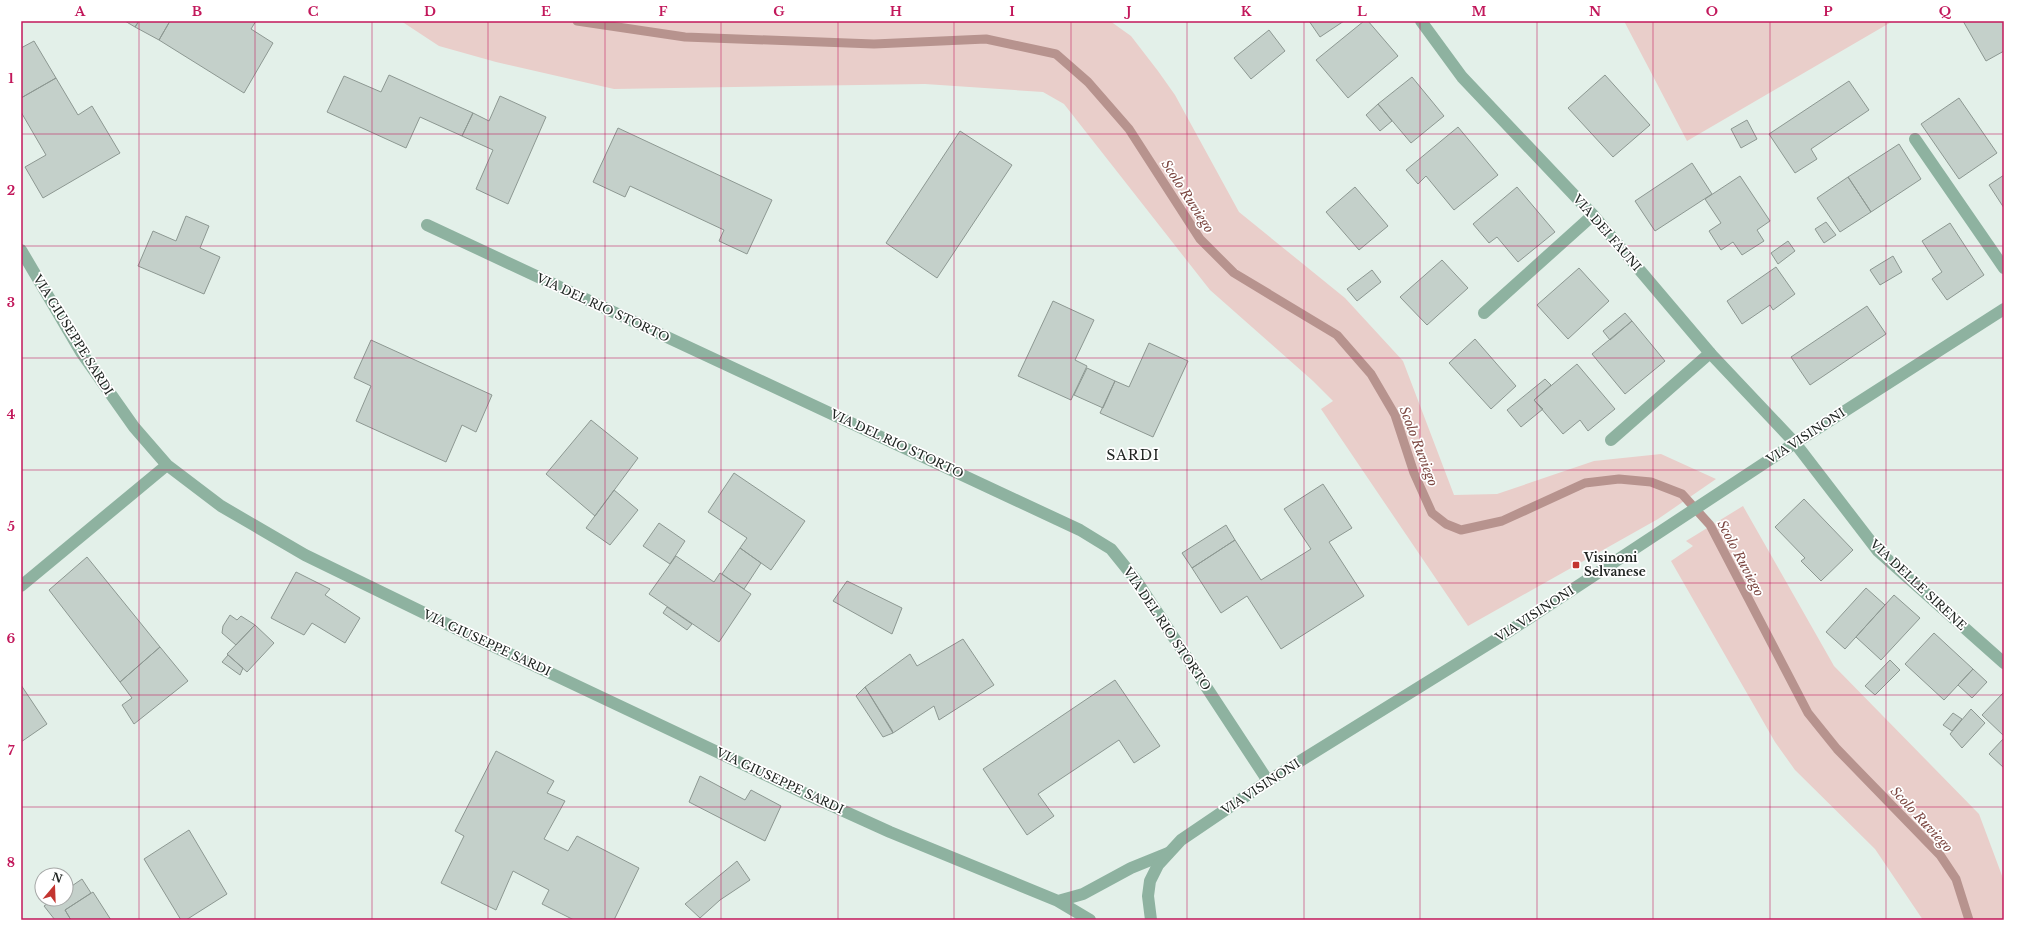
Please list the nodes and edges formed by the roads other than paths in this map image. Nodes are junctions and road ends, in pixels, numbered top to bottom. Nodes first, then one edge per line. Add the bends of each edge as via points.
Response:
1 (1422, 21) edge
2 (1915, 139) dead end
3 (1594, 215) junction
4 (426, 225) dead end
5 (21, 250) edge
6 (2004, 268) edge
7 (2004, 309) edge
8 (1484, 313) dead end
9 (1710, 353) junction
10 (1611, 440) dead end
11 (1795, 443) junction
12 (167, 465) junction
13 (21, 586) edge
14 (2004, 663) edge
15 (1268, 781) junction
16 (1168, 853) junction
17 (1058, 901) junction
18 (1090, 920) edge
19 (1151, 920) edge

1 - 3 street, VIA DEI FAUNI via 1462,77
2 - 6 street
3 - 8 street
3 - 9 street, VIA DEI FAUNI
4 - 15 street, VIA DEL RIO STORTO via 1080,530 1111,549 1136,580
5 - 12 street, VIA GIUSEPPE SARDI via 81,352 108,392
7 - 11 street, VIA VISINONI
9 - 10 street
9 - 11 street, VIA DEI FAUNI
11 - 14 street, VIA DELLE SIRENE via 1878,551
11 - 15 street, VIA VISINONI via 1508,632
12 - 13 street
12 - 17 street, VIA GIUSEPPE SARDI via 221,506 305,555 804,793 890,832
15 - 16 street, VIA VISINONI via 1181,840
16 - 17 street via 1131,868 1082,894
16 - 19 street, VIA VISINONI via 1150,881 1148,896
17 - 18 street, VIA GIUSEPPE SARDI

